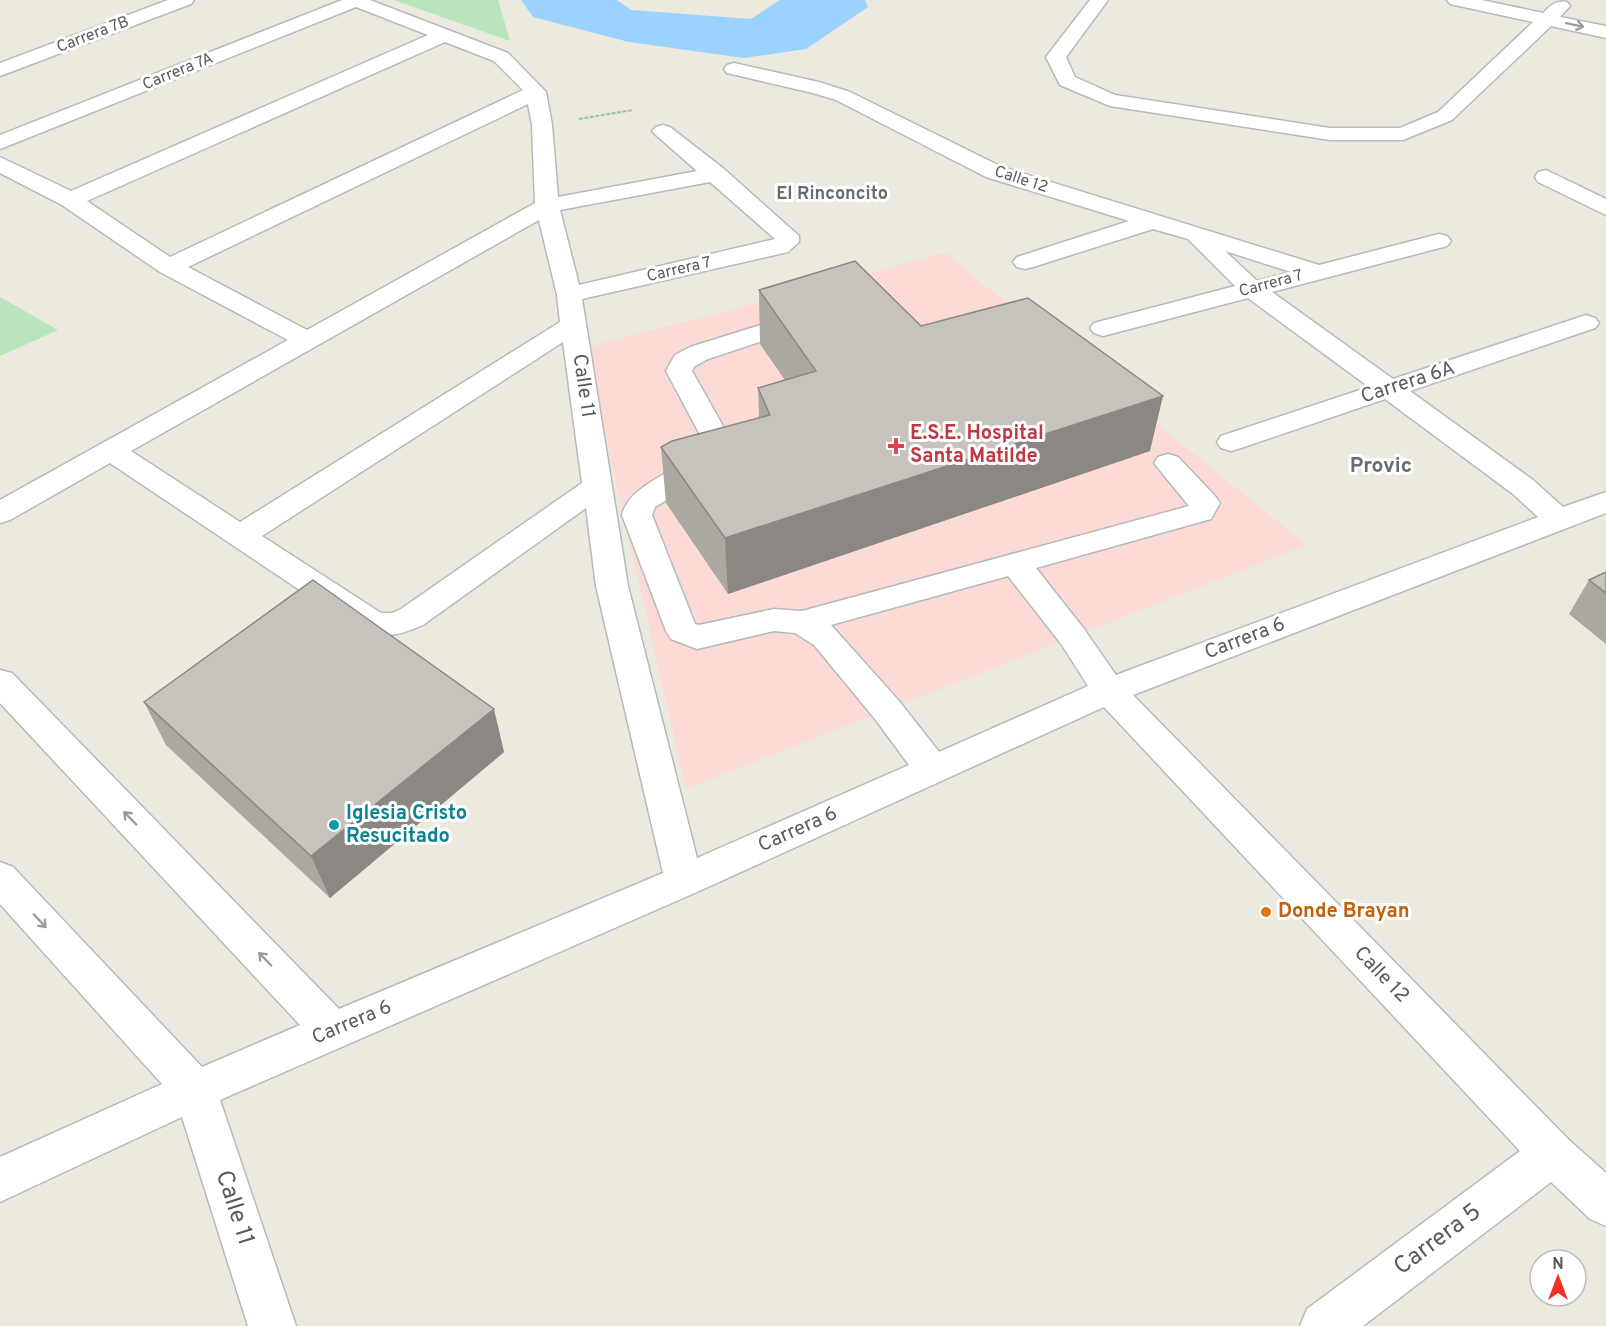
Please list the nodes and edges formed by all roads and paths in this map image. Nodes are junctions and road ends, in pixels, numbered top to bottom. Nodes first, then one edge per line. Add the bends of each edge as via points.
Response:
1 (185, 0) edge
2 (355, 0) edge
3 (1099, 0) edge
4 (1456, 0) edge
5 (1531, 0) edge
6 (1554, 13) junction
7 (1606, 16) edge
8 (1606, 32) edge
9 (445, 35) junction
10 (734, 69) dead end
11 (0, 70) edge
12 (536, 92) junction
13 (640, 109) dead end
14 (542, 125) junction
15 (663, 131) dead end
16 (0, 143) edge
17 (0, 164) edge
18 (716, 174) junction
19 (1546, 177) dead end
20 (69, 200) junction
21 (547, 206) junction
22 (1606, 207) edge
23 (1153, 221) junction
24 (1191, 233) junction
25 (1439, 241) dead end
26 (1025, 262) dead end
27 (170, 267) junction
28 (1317, 272) junction
29 (1252, 289) junction
30 (569, 295) junction
31 (833, 310) edge
32 (1586, 323) dead end
33 (574, 324) junction
34 (1103, 328) dead end
35 (308, 340) junction
36 (1391, 388) junction
37 (1231, 442) dead end
38 (110, 450) junction
39 (1168, 463) dead end
40 (597, 486) junction
41 (1606, 502) edge
42 (0, 513) edge
43 (1560, 521) junction
44 (240, 536) junction
45 (1015, 563) junction
46 (802, 622) junction
47 (0, 682) edge
48 (1109, 691) junction
49 (932, 769) junction
50 (0, 878) edge
51 (684, 882) junction
52 (333, 1031) junction
53 (195, 1090) junction
54 (1552, 1154) junction
55 (0, 1180) edge
56 (1606, 1203) edge
57 (272, 1326) edge
58 (1324, 1326) edge

1 - 11 street, Carrera 7B
2 - 9 street
2 - 16 street, Carrera 7A
3 - 6 street via 1056,57 1067,81 1110,100 1330,134 1403,134 1445,116
4 - 6 street
5 - 6 street
6 - 7 street
6 -> 8 street
9 - 12 street via 501,57
9 - 20 street
10 - 23 street, Calle 12 via 843,96 994,172
12 - 14 street, Calle 11
12 - 27 street
13 - 14 path
14 - 21 street, Calle 11
15 - 18 street
17 - 20 street
18 - 21 street
18 - 30 street, Carrera 7 via 787,236 787,242 780,247
19 - 22 street
20 - 27 street
21 - 30 street, Calle 11
21 - 35 street
23 - 24 street, Calle 12
23 - 26 street
24 - 28 street, Calle 12
24 - 29 street
25 - 28 street, Carrera 7
27 - 35 street
28 - 29 street, Carrera 7
29 - 34 street, Carrera 7
29 - 36 street
30 - 33 street, Calle 11
31 - 46 street via 684,361 679,371 719,444 718,451 713,458 645,500 637,515 682,631 697,637 774,620
32 - 36 street, Carrera 6A
33 - 40 street, Calle 11
33 - 44 street
35 - 38 street
36 - 37 street, Carrera 6A
36 - 43 street via 1523,487
38 - 42 street
38 - 44 street
39 - 45 street via 1204,503 1201,512
40 - 44 street via 412,617 396,624 375,625
40 - 51 street, Calle 11 via 612,586
41 - 43 street, Carrera 6
43 - 48 street, Carrera 6
45 - 46 street
45 - 48 street, Calle 12
46 - 49 street via 825,637
52 -> 47 street
48 - 49 street, Carrera 6
48 - 54 street, Calle 12
49 - 51 street, Carrera 6
50 -> 53 street
51 - 52 street, Carrera 6
52 - 53 street, Carrera 6
53 - 55 street, Carrera 6
53 - 57 street, Calle 11
54 - 56 street, Calle 12
54 - 58 street, Carrera 5

